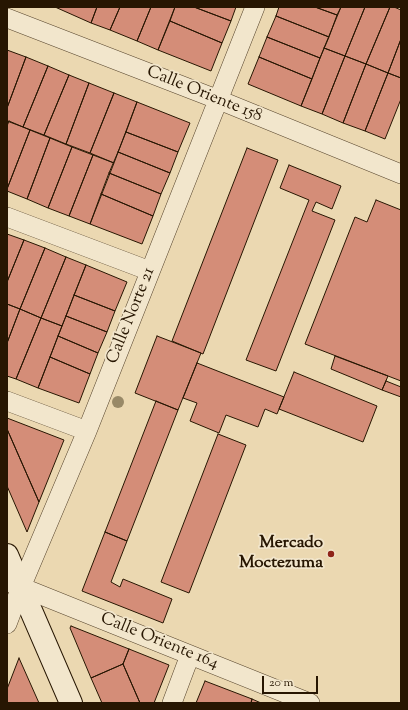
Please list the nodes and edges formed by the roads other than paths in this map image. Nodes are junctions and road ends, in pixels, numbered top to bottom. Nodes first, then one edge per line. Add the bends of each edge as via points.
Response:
1 (255, 7) edge
2 (7, 18) edge
3 (219, 100) junction
4 (401, 174) edge
5 (7, 217) edge
6 (150, 271) junction
7 (7, 401) edge
8 (87, 431) junction
9 (7, 555) edge
10 (14, 584) edge
11 (7, 624) edge
12 (190, 655) junction
13 (71, 703) edge
14 (172, 703) edge
15 (310, 703) edge

1 - 3 street, Calle Norte 21
2 - 3 street, Calle Oriente 158
3 - 4 street, Calle Oriente 158
3 - 6 street, Calle Norte 21
5 - 6 street
6 - 8 street, Calle Norte 21
7 - 8 street
8 - 10 street, Calle Norte 21
9 - 10 street
10 - 11 street, Calle Norte 21
10 - 12 street, Calle Oriente 164
10 - 13 street
12 - 14 street
12 - 15 street, Calle Oriente 164

